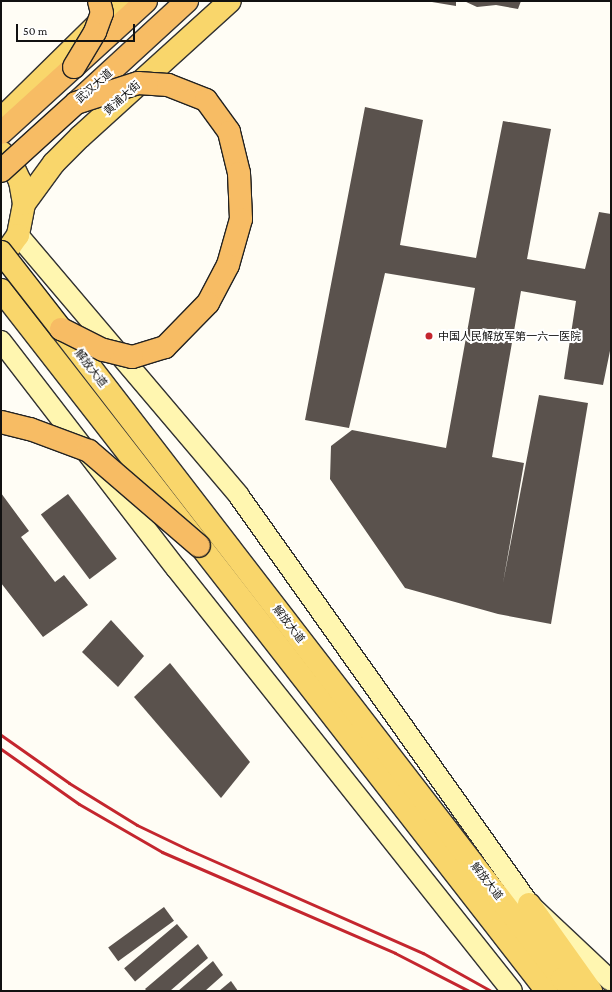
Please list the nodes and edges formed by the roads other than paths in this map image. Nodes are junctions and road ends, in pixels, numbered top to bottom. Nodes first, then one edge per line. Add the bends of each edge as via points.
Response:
1 (99, 1) edge
2 (121, 1) edge
3 (146, 1) edge
4 (187, 1) edge
5 (230, 1) edge
6 (74, 67) junction
7 (76, 103) junction
8 (1, 118) edge
9 (1, 133) edge
10 (1, 152) edge
11 (1, 171) edge
12 (24, 204) junction
13 (18, 235) junction
14 (1, 252) edge
15 (1, 259) edge
16 (1, 290) edge
17 (61, 329) junction
18 (1, 341) edge
19 (1, 422) edge
20 (199, 546) junction
21 (529, 904) junction
22 (611, 981) edge
23 (558, 988) edge
24 (512, 991) edge
25 (591, 991) edge

1 - 6 highway, bridge via 102,13 95,32
2 - 8 main road
3 - 6 highway, bridge
4 - 7 highway, 武汉大道
5 - 12 main road, 黄浦大街 via 80,137 54,163
6 - 9 highway
7 - 11 highway, 武汉大道, bridge
7 - 17 highway, bridge via 138,83 168,85 206,100 229,132 239,173 241,219 228,265 208,303 165,347 132,357 103,350
10 - 12 main road via 10,160 20,181
12 - 13 main road
13 - 15 main road
13 - 21 main road, 解放大道 via 239,496
14 - 17 main road, 解放大道, bridge
16 - 20 main road, bridge
17 - 23 main road, 解放大道
18 - 24 main road via 176,568
19 - 20 highway, bridge via 30,429 89,451
20 - 23 main road
21 - 22 main road, 解放大道
21 - 25 main road

